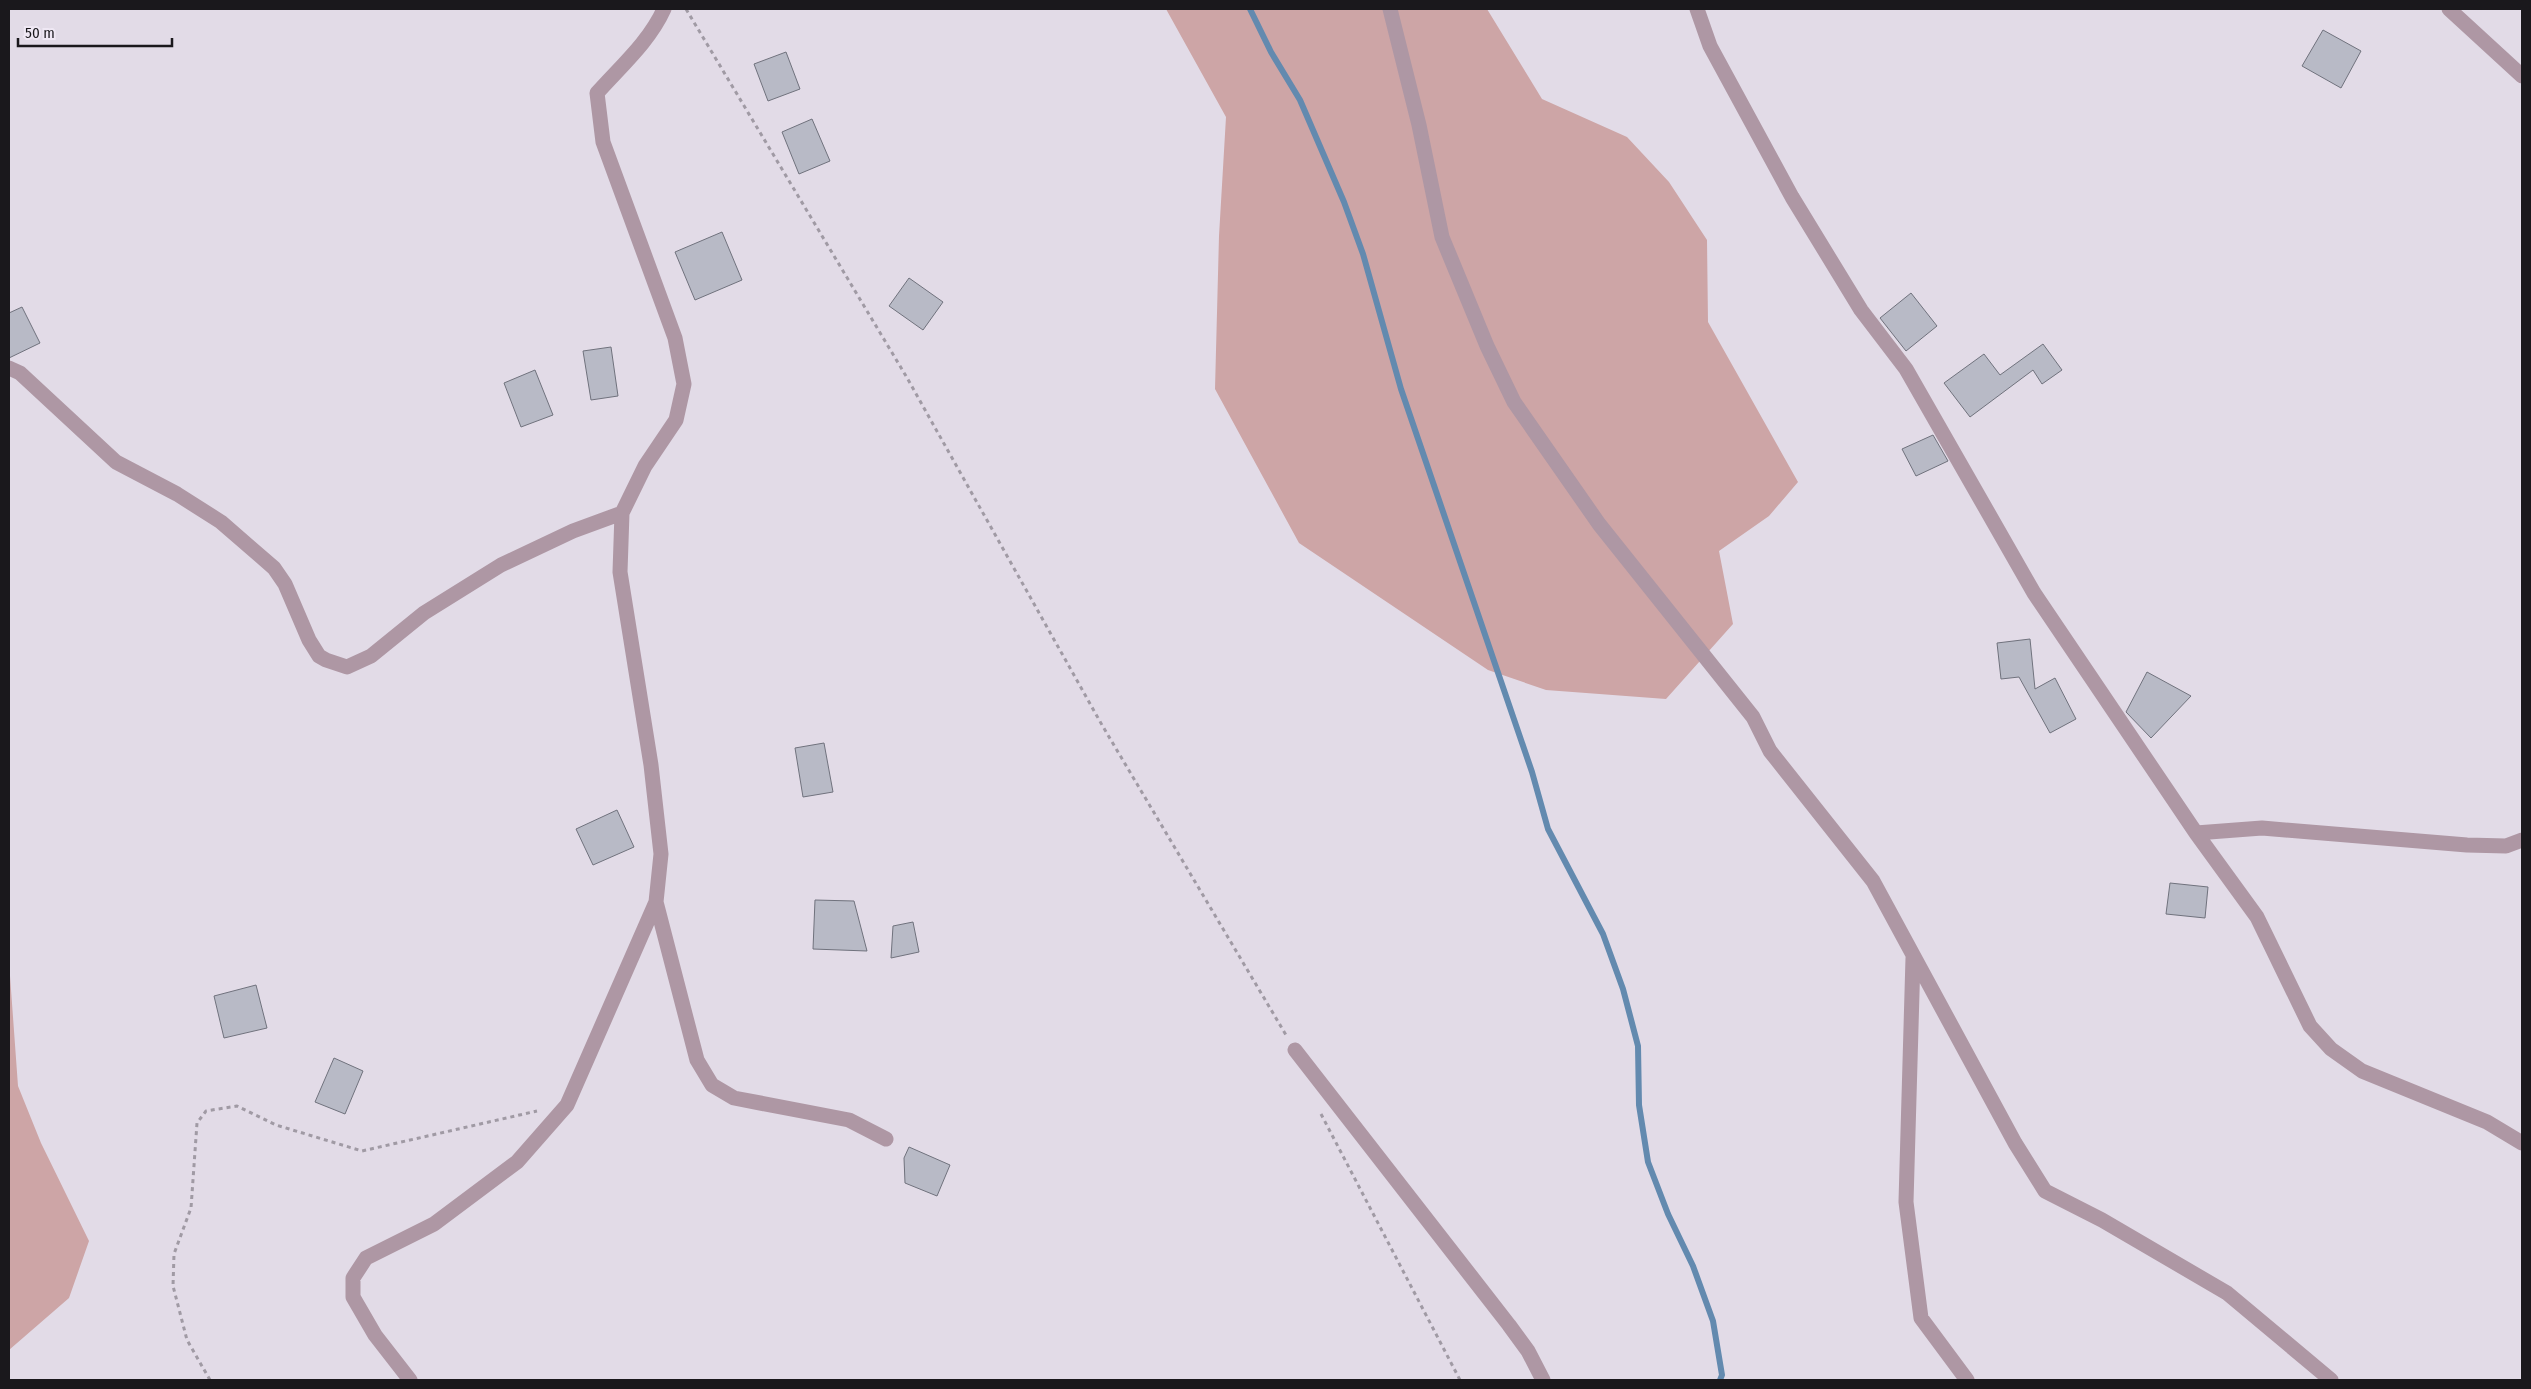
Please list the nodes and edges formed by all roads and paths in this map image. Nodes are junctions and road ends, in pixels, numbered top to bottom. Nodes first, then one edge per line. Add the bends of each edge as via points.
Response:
1 (664, 9) edge
2 (686, 9) edge
3 (1390, 9) edge
4 (1697, 9) edge
5 (2449, 9) edge
6 (2522, 76) edge
7 (9, 368) edge
8 (622, 512) junction
9 (2196, 833) junction
10 (2522, 840) edge
11 (656, 902) junction
12 (1913, 957) junction
13 (1295, 1050) joint
14 (567, 1105) junction
15 (1320, 1112) dead end
16 (886, 1139) dead end
17 (2522, 1143) edge
18 (210, 1380) edge
19 (410, 1380) edge
20 (1460, 1380) edge
21 (1544, 1380) edge
22 (1967, 1380) edge
23 (2331, 1380) edge

1 - 8 street via 642,45 597,93 603,142 675,338 684,384 676,420 645,466
2 - 13 path via 906,376 1102,725
3 - 12 street via 1442,237 1514,402 1599,524 1753,717 1770,751 1873,881
4 - 9 street via 1710,46 1792,197 1861,310 1906,369 2034,593
5 - 6 street
7 - 8 street via 20,374 116,462 221,522 274,568 285,584 319,656 347,667 371,656 424,613 500,565
8 - 11 street via 620,572 651,765 661,854
9 - 10 street via 2262,828 2467,845 2506,846
9 - 17 street via 2257,917 2310,1026 2331,1049 2362,1071 2487,1122
11 - 14 street
11 - 16 street via 698,1060 712,1085 734,1098 849,1120
12 - 22 street via 1906,1202 1921,1318
12 - 23 street via 2044,1191 2102,1220 2227,1294
13 - 21 street via 1509,1324
14 - 18 path via 362,1151 276,1125 237,1106 206,1111 197,1123 191,1208 174,1254 173,1286 187,1340
14 - 19 street via 517,1162 434,1224 366,1258 353,1278 353,1298 375,1335
15 - 20 path

